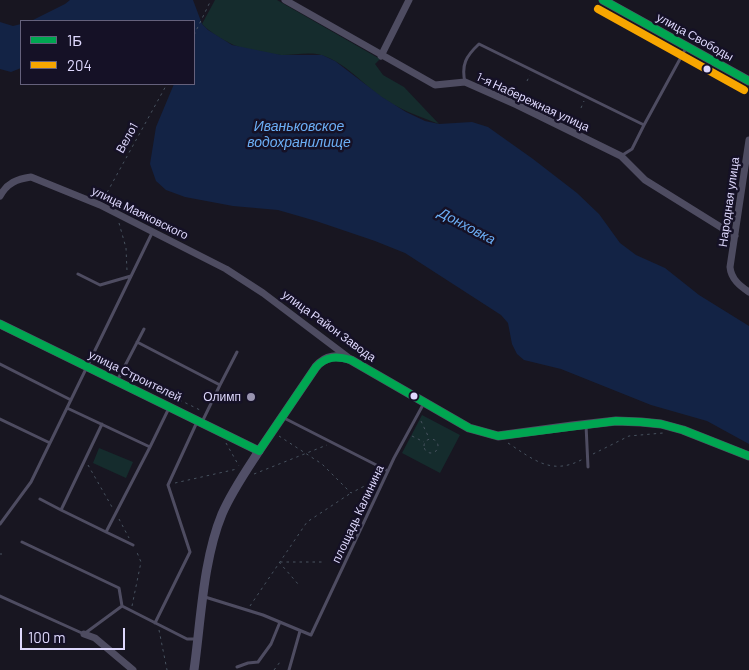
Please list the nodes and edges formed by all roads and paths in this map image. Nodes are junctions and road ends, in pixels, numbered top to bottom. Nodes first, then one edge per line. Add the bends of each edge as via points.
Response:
1 (211, 0) edge
2 (286, 0) edge
3 (409, 0) edge
4 (603, 0) edge
5 (195, 33) edge
6 (687, 48) junction
7 (380, 56) junction
8 (533, 70) junction
9 (528, 81) dead end
10 (749, 81) edge
11 (465, 82) junction
12 (167, 85) edge
13 (586, 96) junction
14 (581, 108) dead end
15 (644, 125) junction
16 (749, 140) edge
17 (621, 156) junction
18 (1, 194) edge
19 (102, 201) dead end
20 (117, 218) dead end
21 (153, 232) junction
22 (735, 236) junction
23 (78, 274) dead end
24 (129, 277) junction
25 (749, 292) edge
26 (263, 293) joint
27 (0, 324) edge
28 (144, 329) dead end
29 (137, 342) junction
30 (237, 352) dead end
31 (95, 358) dead end
32 (351, 360) junction
33 (0, 364) edge
34 (87, 367) junction
35 (122, 371) junction
36 (117, 381) junction
37 (220, 385) junction
38 (71, 400) junction
39 (424, 403) junction
40 (170, 407) junction
41 (67, 408) junction
42 (418, 413) junction
43 (206, 414) junction
44 (282, 417) junction
45 (0, 419) edge
46 (200, 422) junction
47 (102, 424) junction
48 (586, 424) junction
49 (407, 434) junction
50 (649, 434) dead end
51 (276, 435) dead end
52 (498, 436) junction
53 (429, 438) junction
54 (50, 443) junction
55 (332, 443) junction
56 (424, 443) junction
57 (150, 447) junction
58 (260, 451) junction
59 (305, 454) junction
60 (749, 456) edge
61 (588, 457) junction
62 (588, 467) dead end
63 (240, 468) dead end
64 (387, 472) junction
65 (251, 476) dead end
66 (168, 485) junction
67 (352, 493) junction
68 (40, 499) dead end
69 (61, 510) junction
70 (0, 524) edge
71 (106, 532) junction
72 (22, 542) dead end
73 (133, 545) dead end
74 (279, 562) junction
75 (322, 562) dead end
76 (298, 584) dead end
77 (0, 596) edge
78 (204, 597) junction
79 (122, 606) junction
80 (247, 610) junction
81 (280, 622) junction
82 (156, 624) junction
83 (300, 631) junction
84 (84, 634) junction
85 (199, 639) junction
86 (280, 662) dead end
87 (237, 666) dead end
88 (133, 670) edge
89 (167, 670) edge
90 (194, 670) edge
91 (274, 670) edge
92 (289, 670) edge

1 - 5 path
2 - 7 street, 1-я Набережная улица
3 - 7 street
4 - 6 main road, улица Свободы
6 - 10 main road, улица Свободы
6 - 15 lane
7 - 11 street, 1-я Набережная улица via 435,85
8 - 9 path
8 - 11 lane via 479,44 470,52 462,70
8 - 13 lane
11 - 17 street, 1-я Набережная улица
12 - 19 path, Вело1
13 - 14 path
13 - 15 lane
15 - 17 lane via 632,149
16 - 22 street, Народная улица
17 - 22 street, 1-я Набережная улица via 645,180
18 - 21 street, улица Маяковского via 12,182 31,177 91,199
20 - 24 path via 126,248
21 - 24 lane
21 - 26 street, улица Маяковского via 226,269
22 - 25 street, Народная улица via 731,273 735,281
23 - 24 lane via 100,284
24 - 34 lane
26 - 32 street, улица Район Завода
27 - 34 main road, улица Строителей
28 - 29 lane
29 - 35 lane
29 - 37 lane
30 - 37 lane
31 - 35 path
32 - 39 street, улица Район Завода
32 - 44 street via 332,356 319,363
33 - 38 lane
34 - 36 main road, улица Строителей
34 - 38 lane
35 - 36 lane
35 - 43 path
36 - 40 main road, улица Строителей
37 - 43 lane
38 - 41 lane
39 - 42 lane, площадь Калинина
39 - 52 street, улица Район Завода via 469,428
40 - 46 main road, улица Строителей
40 - 57 lane
41 - 47 lane
41 - 54 lane
42 - 49 lane, площадь Калинина
42 - 53 path
43 - 46 lane
44 - 55 lane
44 - 58 street
45 - 54 lane
46 - 58 main road, улица Строителей
46 - 66 lane
47 - 57 lane
47 - 69 lane
48 - 52 street, улица Район Завода
48 - 60 street, улица Район Завода via 616,421 661,424 710,439
48 - 61 lane
49 - 56 path
49 - 64 lane, площадь Калинина
50 - 61 path via 629,436
51 - 59 path
52 - 61 path via 538,462 554,467 571,466
53 - 56 path
53 - 56 path via 437,441 438,450 430,453
54 - 70 lane via 31,482
55 - 59 path
55 - 64 lane
57 - 71 lane
58 - 78 main road via 222,515 214,537
59 - 65 path
59 - 67 path via 322,464
61 - 62 lane
63 - 66 path
64 - 67 path
64 - 83 lane, площадь Калинина via 311,635
66 - 82 lane via 190,552
67 - 74 path via 307,522
68 - 69 lane
69 - 71 lane
71 - 73 lane
72 - 79 lane via 119,588
74 - 75 path
74 - 76 path
74 - 80 path
77 - 84 lane
78 - 80 lane
78 - 85 main road
79 - 82 lane
79 - 84 lane
80 - 81 lane
81 - 83 lane
81 - 87 lane via 271,644 258,662
82 - 85 lane via 187,639
82 - 89 path
83 - 92 lane
84 - 88 street via 95,638
85 - 90 main road
86 - 91 path

